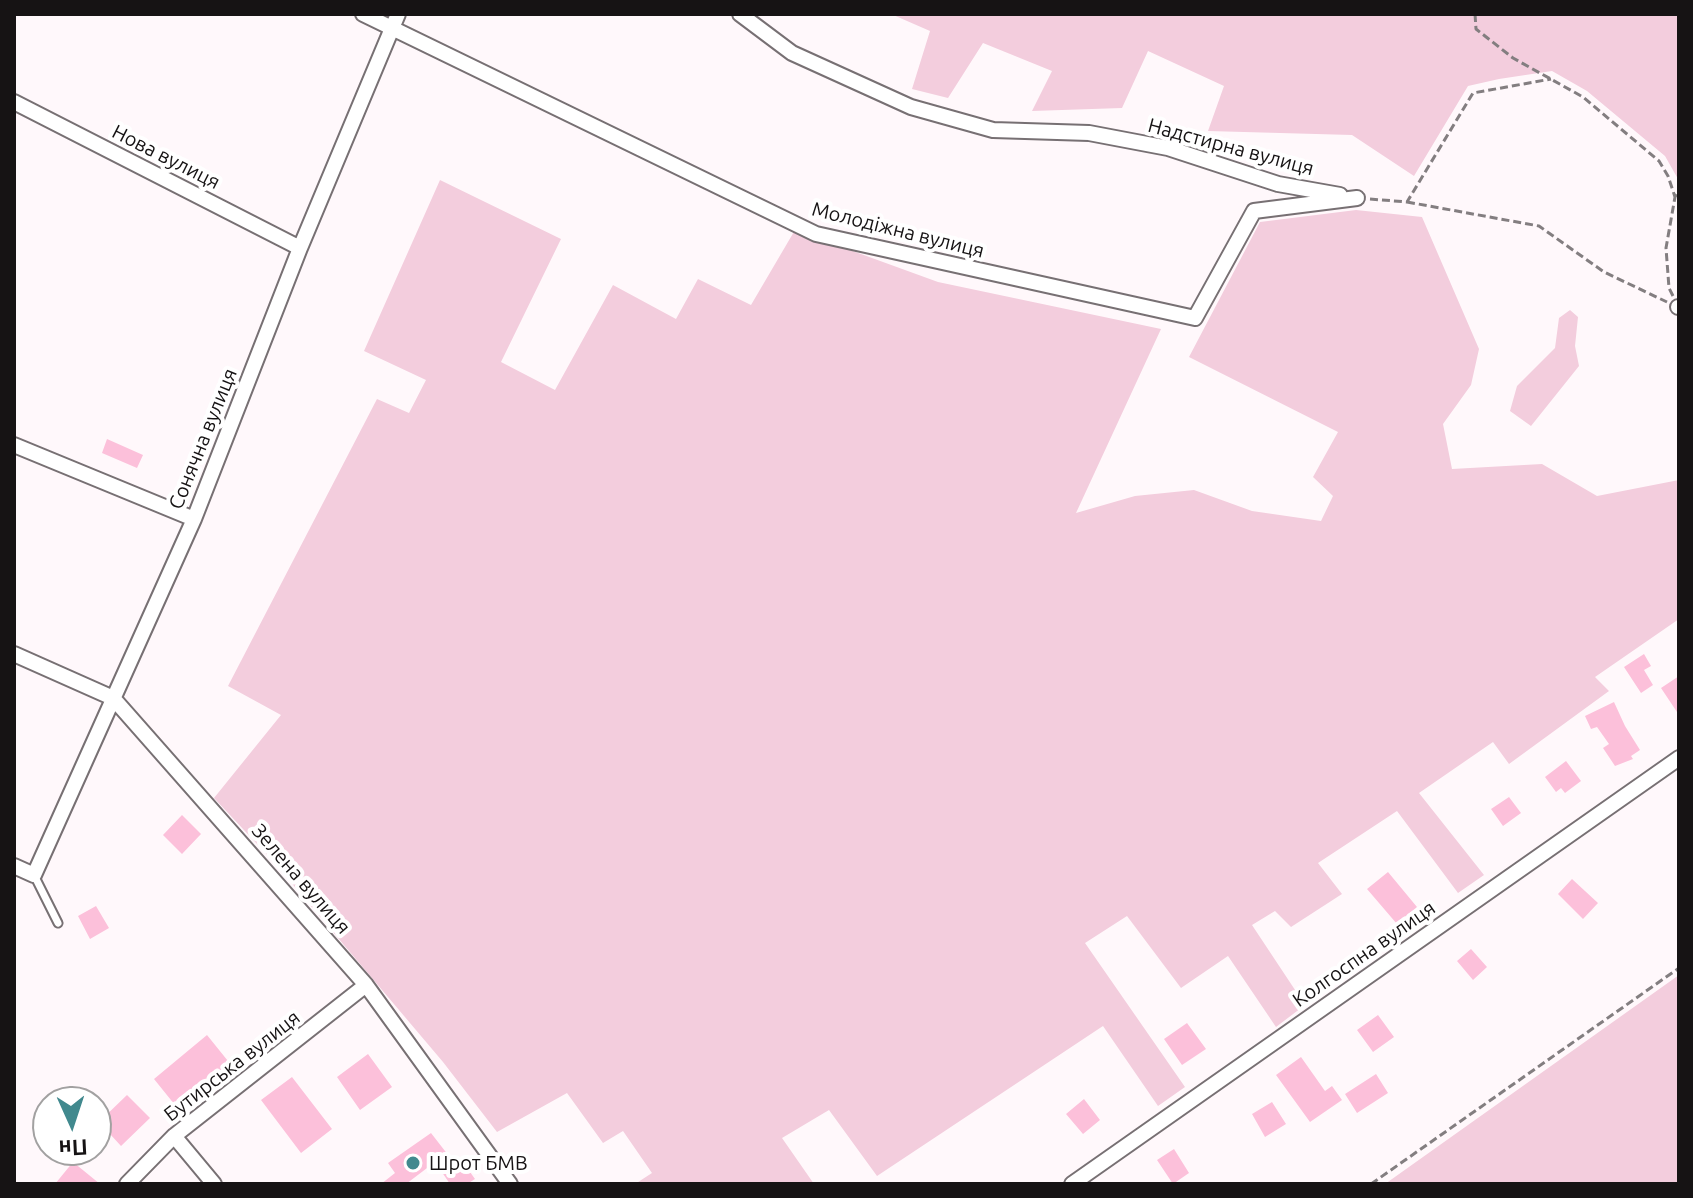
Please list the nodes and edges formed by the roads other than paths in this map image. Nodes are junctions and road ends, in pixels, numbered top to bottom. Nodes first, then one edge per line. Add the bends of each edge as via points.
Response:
1 (363, 14) edge
2 (398, 14) edge
3 (740, 14) edge
4 (392, 30) junction
5 (14, 102) edge
6 (1357, 198) joint
7 (300, 248) junction
8 (14, 445) edge
9 (194, 519) junction
10 (14, 654) edge
11 (113, 698) junction
12 (1679, 758) edge
13 (14, 866) edge
14 (34, 875) junction
15 (58, 923) dead end
16 (366, 985) junction
17 (174, 1136) junction
18 (127, 1184) edge
19 (214, 1184) edge
20 (510, 1184) edge
21 (1072, 1184) edge

1 - 4 street, Молодіжна вулиця
2 - 4 street, Сонячна вулиця
3 - 6 street, Надстирна вулиця via 792,53 911,107 993,130 1089,133 1168,148 1278,184
4 - 6 street, Молодіжна вулиця via 816,234 1195,318 1254,211
4 - 7 street, Сонячна вулиця
5 - 7 street, Нова вулиця
7 - 9 street, Сонячна вулиця
8 - 9 street
9 - 11 street, Сонячна вулиця
10 - 11 street, Зелена вулиця
11 - 14 street, Сонячна вулиця
11 - 16 street, Зелена вулиця
12 - 21 street, Колгоспна вулиця
13 - 14 street
14 - 15 lane
16 - 17 street, Бутирська вулиця
16 - 20 street, Зелена вулиця
17 - 18 street, Бутирська вулиця
17 - 19 street

